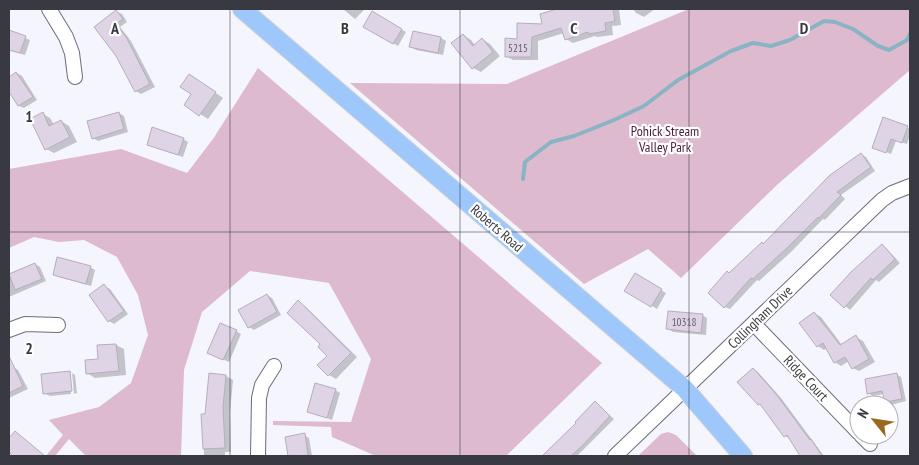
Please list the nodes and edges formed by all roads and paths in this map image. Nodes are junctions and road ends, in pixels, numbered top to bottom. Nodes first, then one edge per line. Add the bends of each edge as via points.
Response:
1 (48, 9) edge
2 (242, 9) edge
3 (75, 77) dead end
4 (910, 186) edge
5 (754, 324) junction
6 (58, 325) dead end
7 (9, 330) edge
8 (274, 366) dead end
9 (685, 390) junction
10 (849, 422) edge
11 (258, 456) edge
12 (615, 456) edge
13 (743, 456) edge

1 - 3 street via 66,36
2 - 9 main road, Roberts Road
4 - 5 street, Collingham Drive via 882,200
5 - 9 street, Collingham Drive
5 - 10 street, Ridge Court
6 - 7 street via 25,324
8 - 11 street via 262,385 259,398
9 - 12 street, Collingham Drive
9 - 13 main road, Roberts Road

